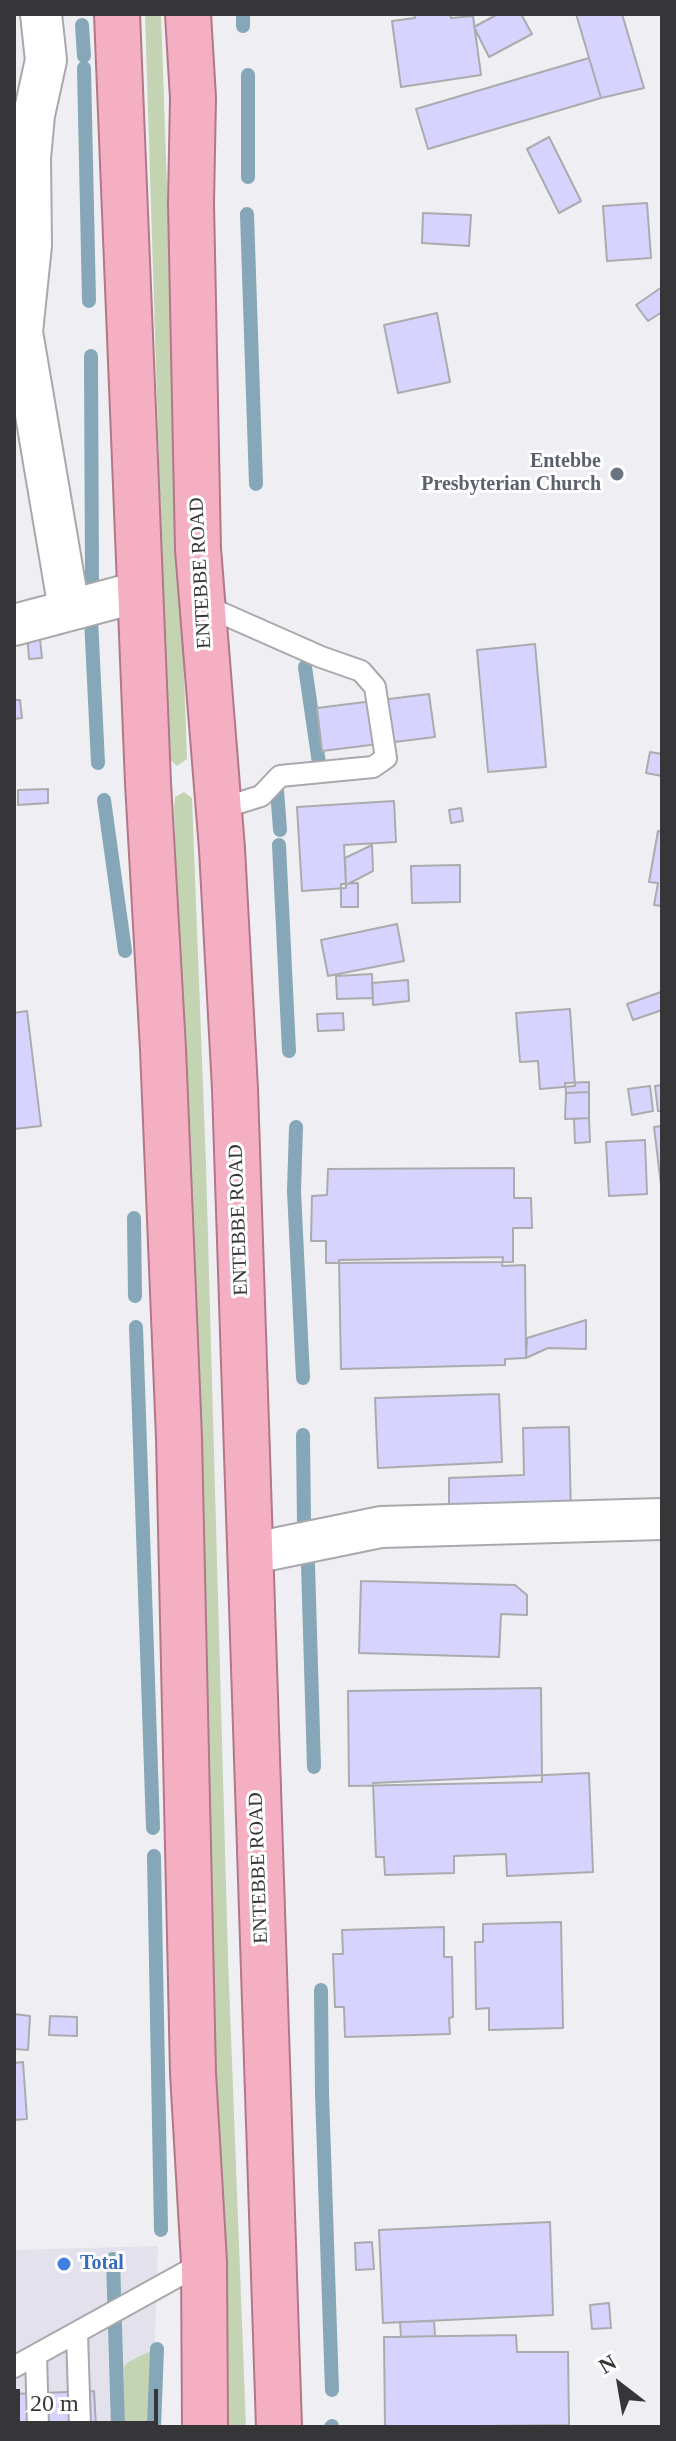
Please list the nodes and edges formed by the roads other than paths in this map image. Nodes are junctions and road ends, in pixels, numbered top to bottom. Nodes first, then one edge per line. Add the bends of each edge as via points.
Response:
1 (41, 14) edge
2 (117, 14) edge
3 (188, 14) edge
4 (142, 591) junction
5 (201, 604) junction
6 (69, 609) junction
7 (14, 625) edge
8 (219, 809) junction
9 (662, 1519) edge
10 (249, 1554) junction
11 (204, 2262) junction
12 (77, 2334) junction
13 (36, 2355) junction
14 (14, 2367) edge
15 (38, 2427) edge
16 (80, 2427) edge
17 (205, 2427) edge
18 (279, 2427) edge

1 - 6 street via 46,60 30,158 31,245 22,332
2 - 4 highway
3 - 5 highway, ENTEBBE ROAD
4 - 6 street
4 - 11 highway via 179,1438 193,2073
5 - 8 highway, ENTEBBE ROAD
5 - 8 lane via 361,671 375,687 386,758 373,767 280,776 261,796
6 - 7 street
8 - 10 highway, ENTEBBE ROAD via 236,1110
9 - 10 street via 381,1527
10 - 18 highway, ENTEBBE ROAD
11 - 12 lane
11 - 17 highway
12 - 13 lane
12 - 16 lane
13 - 14 lane
13 - 15 lane

